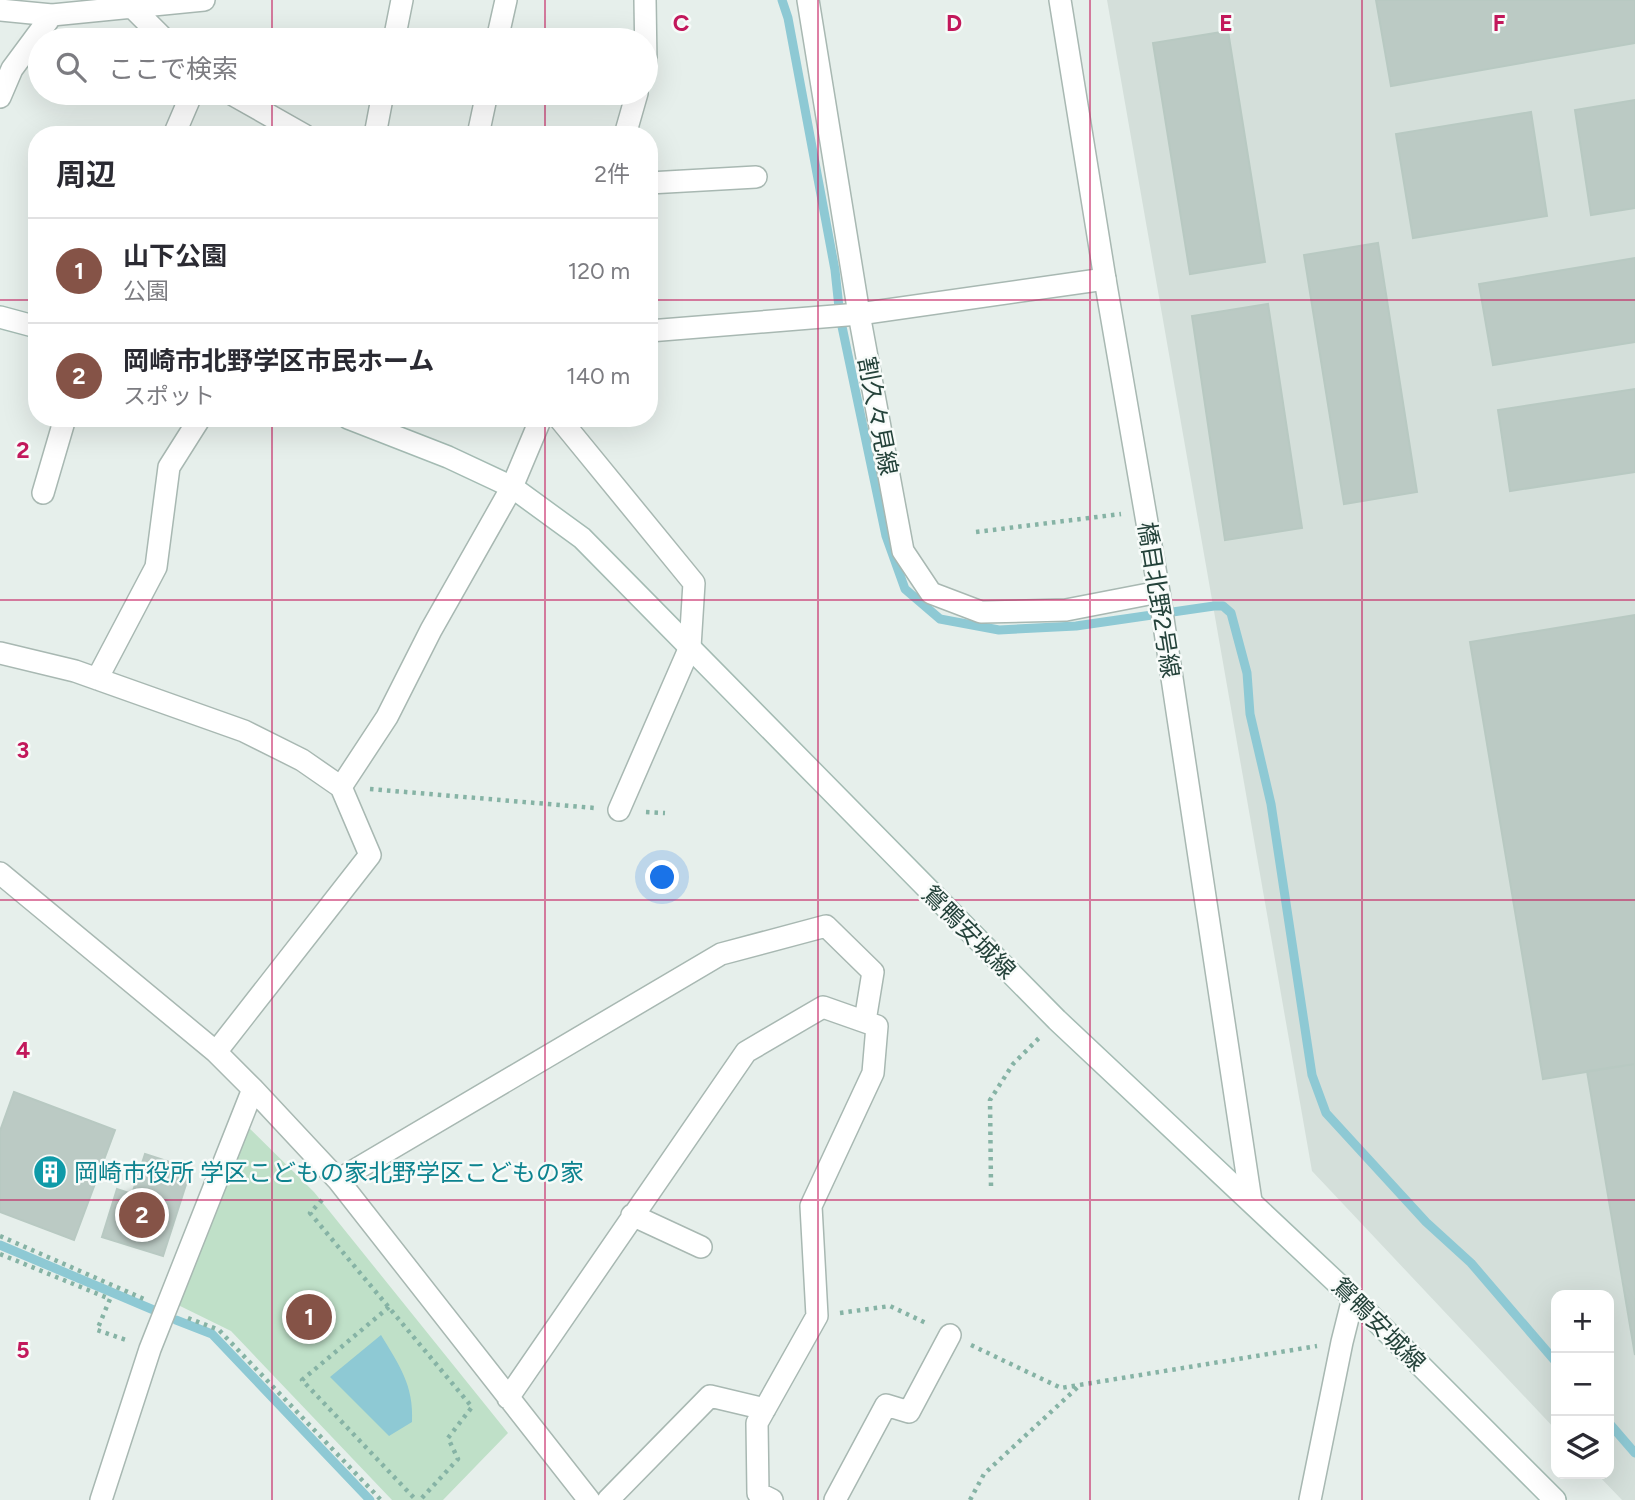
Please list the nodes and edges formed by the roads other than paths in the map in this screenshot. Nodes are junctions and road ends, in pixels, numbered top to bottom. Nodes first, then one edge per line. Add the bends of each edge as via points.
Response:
1 (204, 0) edge
2 (402, 0) edge
3 (506, 0) edge
4 (645, 0) edge
5 (808, 0) edge
6 (1060, 0) edge
7 (132, 7) junction
8 (0, 10) edge
9 (52, 15) junction
10 (42, 28) edge
11 (153, 28) edge
12 (396, 28) edge
13 (500, 28) edge
14 (645, 28) edge
15 (28, 45) edge
16 (6, 72) edge
17 (0, 97) edge
18 (187, 105) edge
19 (251, 105) edge
20 (381, 105) edge
21 (484, 105) edge
22 (634, 105) edge
23 (178, 126) edge
24 (288, 126) edge
25 (377, 126) edge
26 (480, 126) edge
27 (628, 126) edge
28 (756, 177) dead end
29 (658, 182) edge
30 (1105, 279) junction
31 (859, 314) junction
32 (0, 317) edge
33 (28, 325) edge
34 (658, 330) edge
35 (62, 427) edge
36 (194, 427) edge
37 (371, 427) edge
38 (537, 427) edge
39 (566, 427) edge
40 (512, 487) junction
41 (43, 493) dead end
42 (1159, 592) junction
43 (690, 647) junction
44 (0, 653) edge
45 (97, 679) junction
46 (341, 787) junction
47 (619, 810) road end
48 (0, 873) edge
49 (865, 1021) junction
50 (216, 1052) junction
51 (254, 1089) junction
52 (338, 1180) junction
53 (1251, 1201) junction
54 (632, 1215) junction
55 (701, 1247) dead end
56 (1353, 1298) junction
57 (950, 1335) road end
58 (508, 1398) junction
59 (765, 1409) junction
60 (102, 1500) edge
61 (589, 1500) edge
62 (608, 1500) edge
63 (772, 1500) edge
64 (835, 1500) edge
65 (1310, 1500) edge
66 (1555, 1500) edge

1 - 7 street
2 - 12 street
3 - 13 street
4 - 14 street
5 - 31 street, 割久々見線
6 - 30 street, 橋目北野2号線
7 - 9 street
7 - 11 street
8 - 9 street
9 - 10 street
15 - 16 street
16 - 17 street
18 - 23 street
19 - 24 street
20 - 25 street
21 - 26 street
22 - 27 street
28 - 29 street
30 - 31 street
30 - 42 street, 橋目北野2号線
31 - 34 street
31 - 42 street, 割久々見線 via 903,551 930,593 981,612 1066,610
32 - 33 street
35 - 41 street
36 - 45 street via 169,467 156,568
37 - 40 street, 鴛鴨安城線
38 - 40 street
39 - 43 street via 694,583
40 - 43 street, 鴛鴨安城線 via 582,538
40 - 46 street via 387,717
42 - 53 street, 橋目北野2号線
43 - 47 street
43 - 53 street, 鴛鴨安城線 via 1057,1020
44 - 45 street
45 - 46 street via 244,731 302,760
46 - 50 street via 370,855
48 - 50 street
49 - 52 street via 873,972 826,926 721,954
49 - 54 street via 823,1007 746,1052
49 - 59 street via 877,1026 873,1073 811,1206 817,1316
50 - 51 street
51 - 52 street
51 - 60 street via 150,1349
52 - 58 street
53 - 56 street, 鴛鴨安城線
54 - 55 street
54 - 58 street
56 - 65 street
56 - 66 street, 鴛鴨安城線
57 - 64 street via 909,1412 886,1405
58 - 61 street
59 - 62 street via 710,1396
59 - 63 street via 757,1423 758,1493

